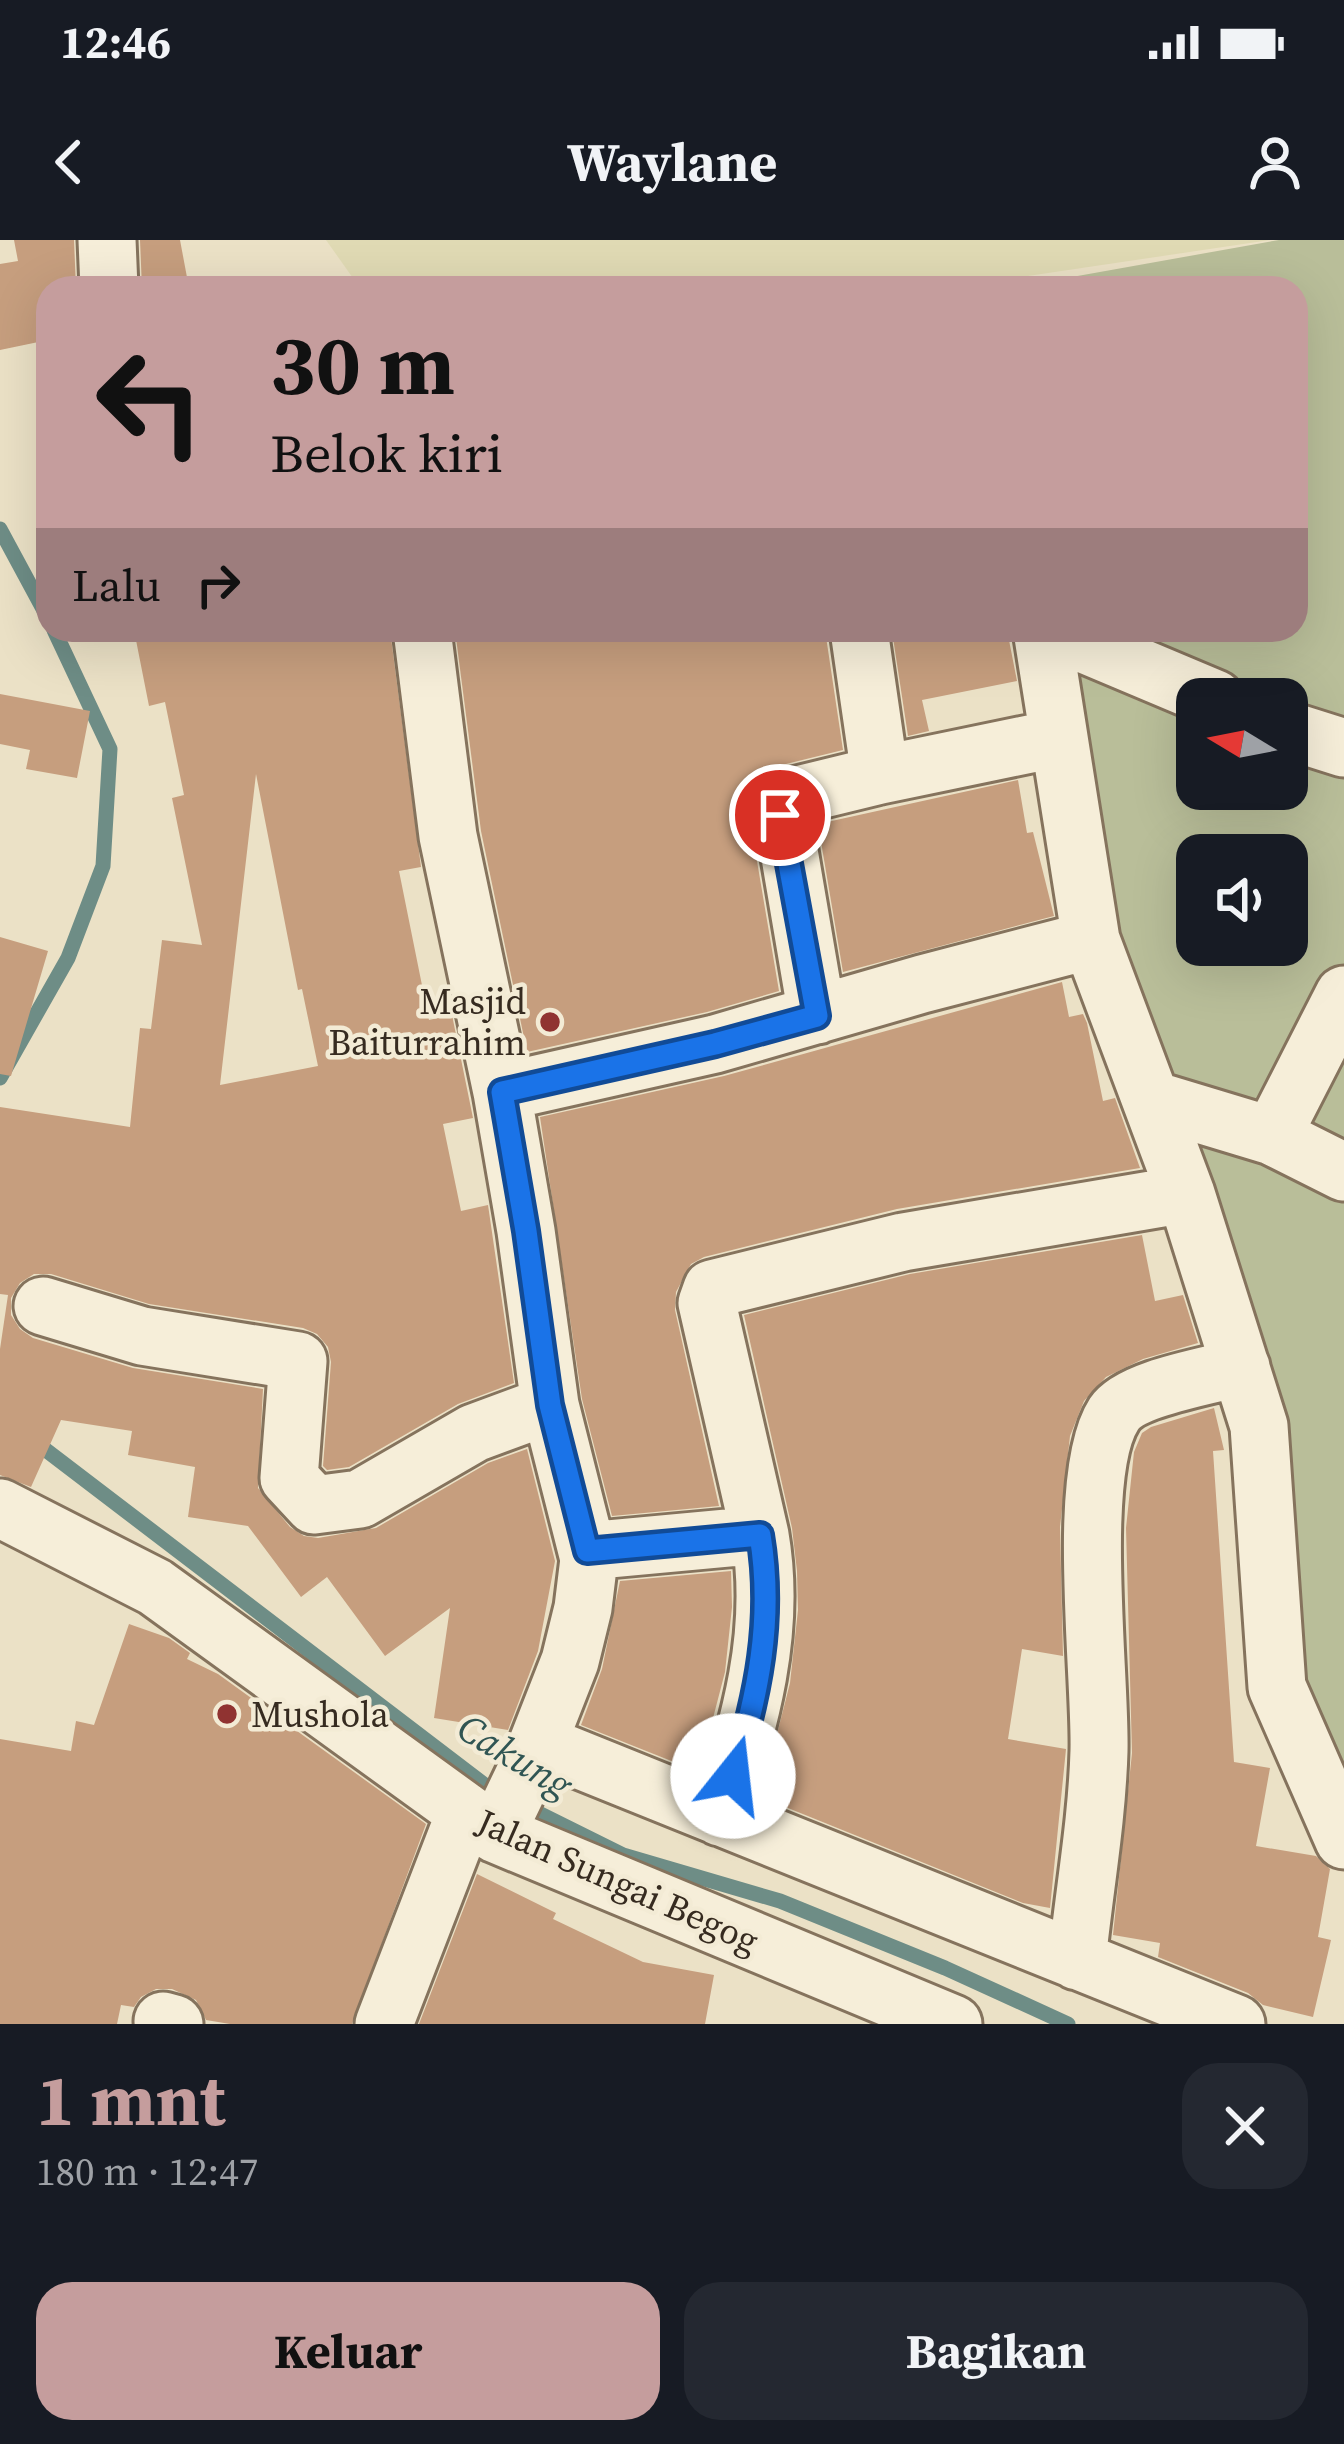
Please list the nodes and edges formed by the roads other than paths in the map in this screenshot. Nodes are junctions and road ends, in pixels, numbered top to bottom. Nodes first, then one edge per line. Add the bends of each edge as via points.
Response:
1 (107, 240) edge
2 (108, 276) edge
3 (424, 642) edge
4 (862, 642) edge
5 (1047, 642) edge
6 (1075, 642) edge
7 (1176, 683) edge
8 (1308, 737) edge
9 (1059, 739) junction
10 (1344, 748) edge
11 (880, 776) junction
12 (1091, 940) junction
13 (1344, 995) edge
14 (817, 1016) junction
15 (502, 1092) junction
16 (1153, 1100) junction
17 (1272, 1136) junction
18 (1344, 1172) edge
19 (1186, 1194) junction
20 (43, 1306) dead end
21 (1240, 1367) junction
22 (550, 1405) junction
23 (0, 1508) edge
24 (760, 1535) junction
25 (587, 1551) junction
26 (534, 1753) junction
27 (720, 1817) junction
28 (488, 1824) junction
29 (1344, 1840) edge
30 (1077, 1961) junction
31 (1159, 2011) edge
32 (384, 2024) edge
33 (953, 2024) edge
34 (1236, 2024) edge

1 - 2 street
3 - 15 street via 448,836
4 - 11 street
5 - 9 street
6 - 7 street
8 - 10 street
9 - 11 street
9 - 12 street
11 - 14 street via 781,804
12 - 14 street
12 - 16 street
13 - 17 street
14 - 15 street
15 - 22 street
16 - 17 street
16 - 19 street
17 - 18 street
19 - 21 street
19 - 24 street via 903,1242 712,1289 707,1304
20 - 22 street via 142,1336 298,1360 290,1478 314,1505 359,1499 474,1433
21 - 29 street via 1259,1426 1277,1688
21 - 30 street via 1130,1398 1115,1412 1101,1449 1094,1533 1100,1748
22 - 25 street
23 - 28 street, Jalan Sungai Begog via 155,1587
24 - 25 street
24 - 27 street via 765,1640
25 - 26 street via 570,1660
26 - 27 street
26 - 28 street
27 - 30 street
28 - 32 street
28 - 33 street, Jalan Sungai Begog
30 - 31 street
31 - 34 street

